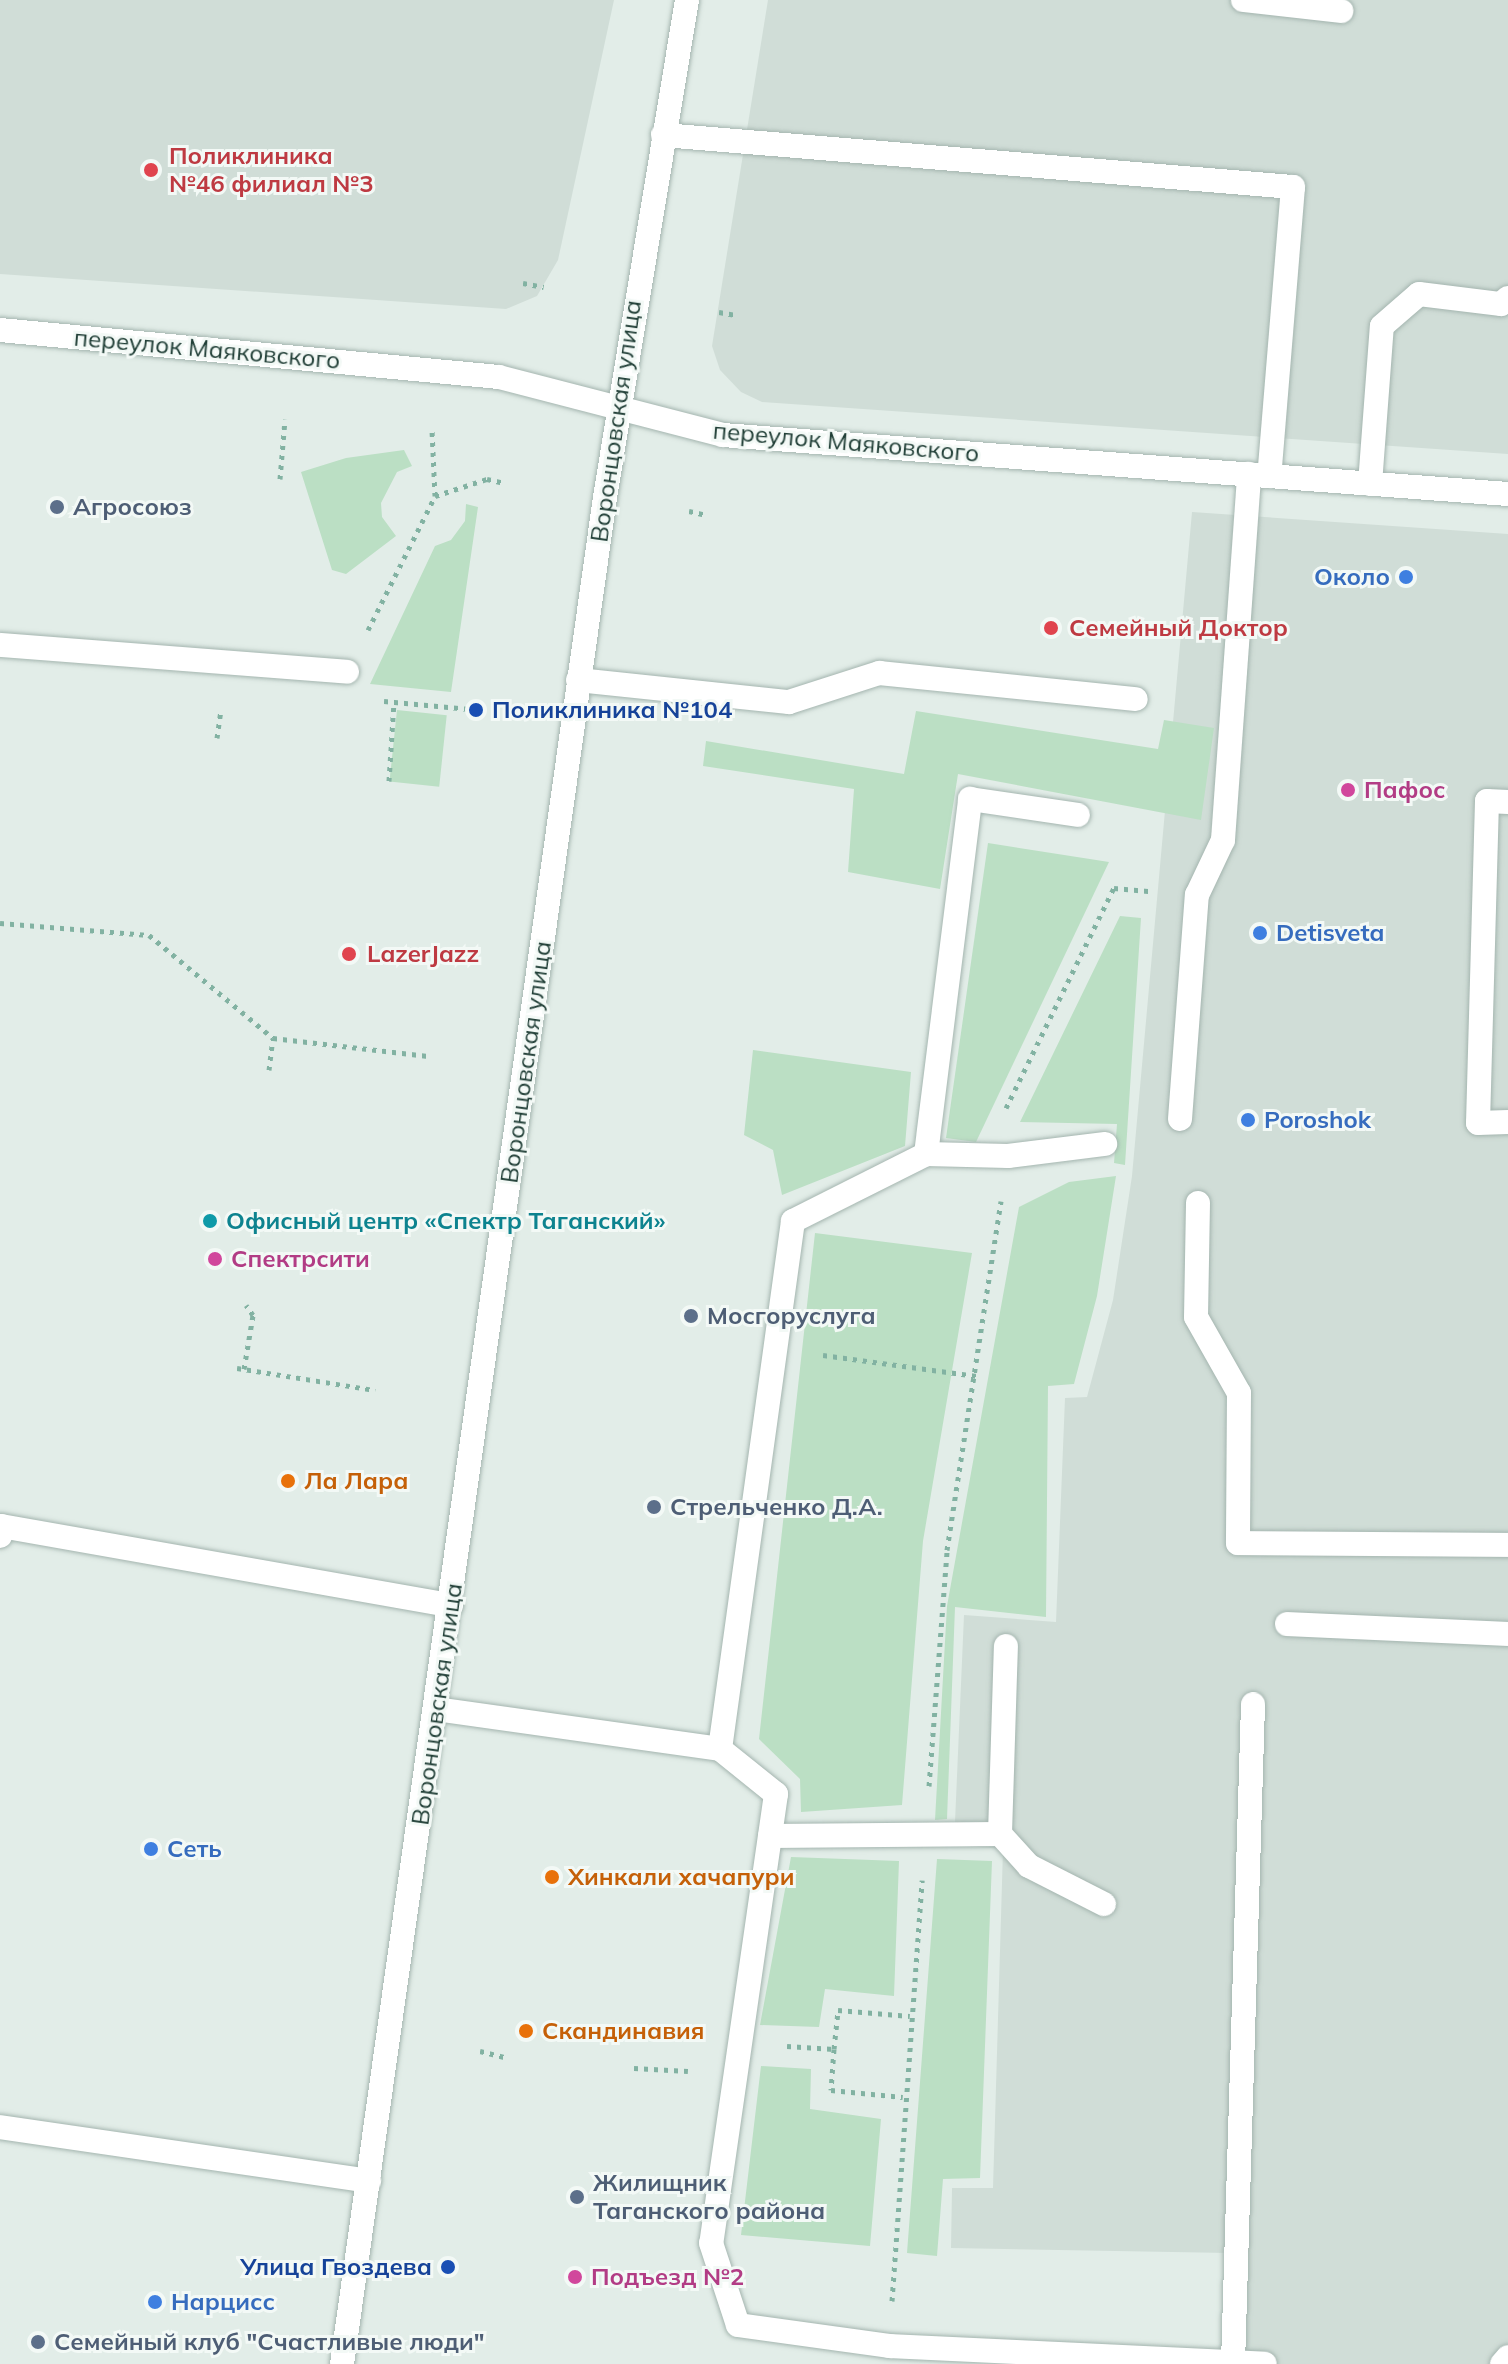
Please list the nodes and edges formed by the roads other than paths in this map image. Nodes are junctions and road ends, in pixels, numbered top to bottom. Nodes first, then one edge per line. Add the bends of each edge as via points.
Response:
1 (687, 0) edge
2 (1243, 0) edge
3 (1341, 11) dead end
4 (663, 135) junction
5 (1508, 298) edge
6 (0, 330) edge
7 (619, 405) junction
8 (1259, 475) junction
9 (1370, 484) junction
10 (1508, 494) edge
11 (0, 645) edge
12 (347, 672) road end
13 (578, 680) junction
14 (1136, 699) dead end
15 (1508, 802) edge
16 (1078, 815) dead end
17 (1180, 1119) dead end
18 (1508, 1122) edge
19 (1105, 1144) dead end
20 (926, 1154) junction
21 (1198, 1203) dead end
22 (0, 1529) edge
23 (1508, 1545) edge
24 (451, 1605) junction
25 (1287, 1624) dead end
26 (1508, 1634) edge
27 (1006, 1646) dead end
28 (1253, 1704) dead end
29 (436, 1709) junction
30 (720, 1749) junction
31 (1000, 1834) junction
32 (770, 1836) junction
33 (1104, 1904) dead end
34 (0, 2127) edge
35 (369, 2181) junction
36 (1508, 2357) edge
37 (1233, 2363) edge
38 (342, 2364) edge
39 (1265, 2364) edge
40 (1502, 2364) edge

1 - 4 main road, Воронцовская улица
2 - 3 main road
4 - 7 main road, Воронцовская улица
4 - 8 main road via 1293,187
5 - 9 main road via 1501,304 1419,294 1382,326
6 - 7 main road, переулок Маяковского via 499,377
7 - 8 main road, переулок Маяковского via 723,435
7 - 13 main road, Воронцовская улица
8 - 9 main road, переулок Маяковского
8 - 17 main road via 1223,840 1197,895
9 - 10 main road, переулок Маяковского
11 - 12 main road
13 - 14 main road via 789,702 879,673
13 - 24 main road, Воронцовская улица
15 - 18 main road via 1487,801 1478,1123
16 - 20 main road via 970,799
19 - 20 main road via 1008,1156
20 - 30 main road via 793,1221
21 - 23 main road via 1196,1317 1239,1393 1238,1543
22 - 24 main road
24 - 29 main road, Воронцовская улица
25 - 26 main road
27 - 31 main road
28 - 37 main road
29 - 30 main road
29 - 35 main road, Воронцовская улица
30 - 32 main road via 776,1794
31 - 32 main road
31 - 33 main road via 1029,1866
32 - 37 main road via 711,2243 738,2325 890,2346
34 - 35 main road
35 - 38 main road, Воронцовская улица
36 - 40 main road
37 - 39 main road

